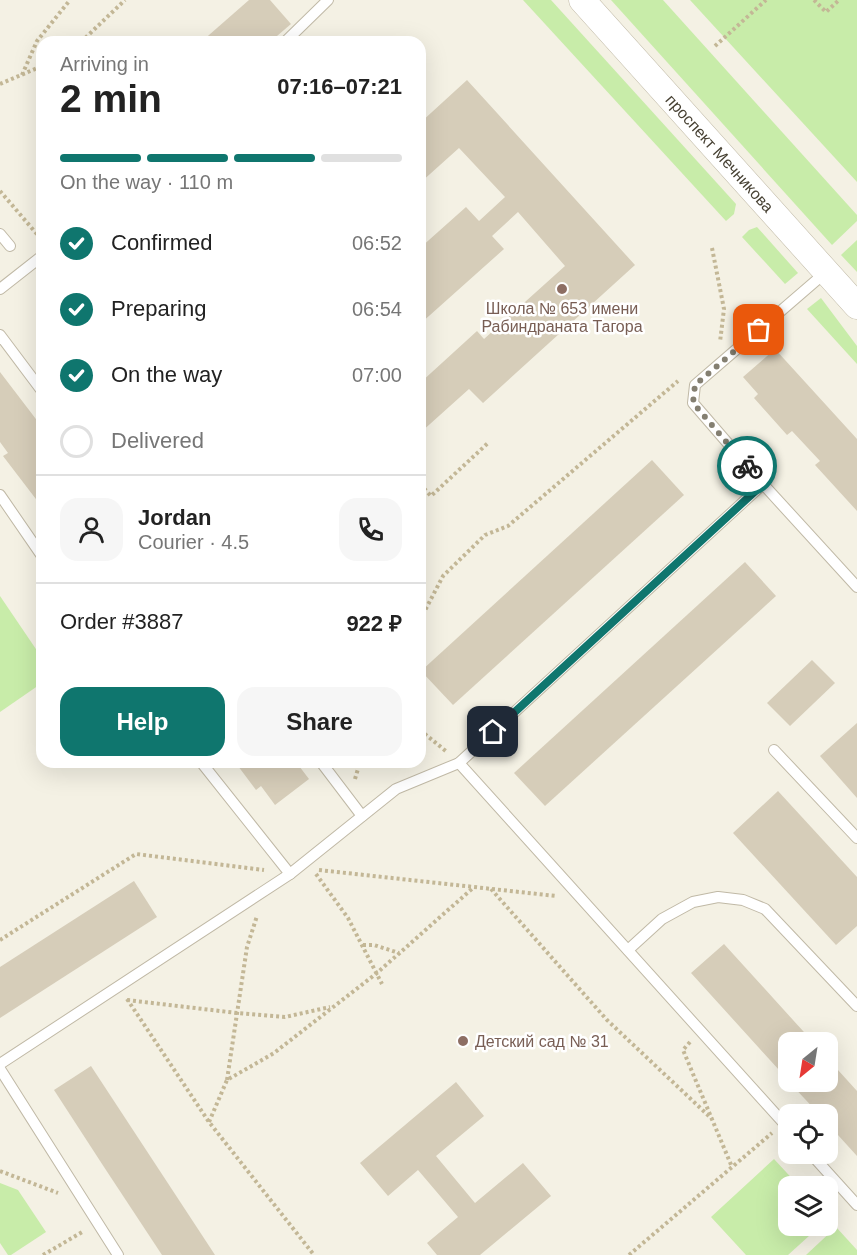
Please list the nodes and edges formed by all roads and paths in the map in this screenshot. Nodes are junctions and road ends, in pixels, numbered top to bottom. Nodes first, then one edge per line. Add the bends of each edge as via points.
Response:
1 (70, 0) edge
2 (125, 0) edge
3 (328, 0) edge
4 (582, 0) edge
5 (766, 0) edge
6 (814, 0) edge
7 (839, 0) edge
8 (41, 36) edge
9 (87, 36) edge
10 (291, 36) edge
11 (36, 43) edge
12 (715, 46) dead end
13 (36, 69) edge
14 (22, 75) junction
15 (0, 84) edge
16 (0, 191) edge
17 (36, 233) edge
18 (0, 234) edge
19 (10, 246) dead end
20 (712, 248) dead end
21 (36, 261) edge
22 (827, 272) junction
23 (0, 289) edge
24 (857, 306) edge
25 (0, 335) edge
26 (729, 338) dead end
27 (684, 376) dead end
28 (36, 383) edge
29 (488, 443) dead end
30 (763, 484) junction
31 (426, 491) edge
32 (0, 495) edge
33 (36, 547) edge
34 (857, 587) edge
35 (426, 609) edge
36 (426, 735) edge
37 (774, 750) dead end
38 (459, 763) junction
39 (206, 768) edge
40 (326, 768) edge
41 (362, 816) junction
42 (857, 838) edge
43 (290, 874) junction
44 (474, 887) junction
45 (491, 889) junction
46 (266, 890) junction
47 (581, 898) junction
48 (0, 940) edge
49 (363, 945) junction
50 (628, 950) junction
51 (399, 953) junction
52 (377, 973) junction
53 (382, 984) dead end
54 (118, 987) junction
55 (127, 1000) junction
56 (334, 1006) junction
57 (857, 1006) edge
58 (237, 1013) junction
59 (700, 1031) junction
60 (0, 1064) edge
61 (0, 1069) edge
62 (227, 1080) junction
63 (778, 1117) edge
64 (712, 1119) junction
65 (209, 1122) junction
66 (778, 1132) edge
67 (820, 1164) edge
68 (732, 1167) junction
69 (0, 1171) edge
70 (84, 1202) junction
71 (857, 1204) edge
72 (98, 1223) junction
73 (43, 1255) edge
74 (118, 1255) edge
75 (314, 1255) edge
76 (629, 1255) edge

1 - 8 path
2 - 9 path
3 - 10 lane
4 - 22 street, проспект Мечникова
5 - 12 path
6 - 7 path via 826,12
11 - 14 path
13 - 14 path
14 - 15 path
16 - 17 path
18 - 19 lane
20 - 26 path via 723,309 720,346
21 - 23 lane
22 - 24 street, проспект Мечникова
22 - 30 lane via 695,385 693,403
25 - 28 lane
27 - 35 path via 508,526 485,535 443,576
29 - 31 path via 431,496
30 - 34 lane
30 - 38 lane
32 - 33 lane
36 - 38 path
37 - 42 lane
38 - 41 lane via 396,789
38 - 47 lane
39 - 43 lane
40 - 41 lane
41 - 43 lane
43 - 46 lane
43 - 48 path via 136,854
44 - 45 path
44 - 49 path via 313,870
44 - 51 path
45 - 47 path
45 - 64 path via 607,1020
46 - 54 lane
46 - 58 path via 247,947
47 - 50 lane
49 - 51 path
49 - 52 path
50 - 57 lane via 662,919 693,902 718,897 742,900 765,909
50 - 59 lane
51 - 52 path
52 - 53 path
52 - 56 path
54 - 55 path
54 - 60 lane
55 - 58 path
55 - 65 path
56 - 58 path via 285,1017
56 - 62 path via 274,1053
58 - 62 path
59 - 63 lane
59 - 64 path via 683,1050
61 - 70 lane
62 - 65 path
64 - 68 path
65 - 75 path
66 - 68 path
67 - 71 lane
68 - 76 path
69 - 70 path
70 - 72 lane
72 - 73 path
72 - 74 lane

